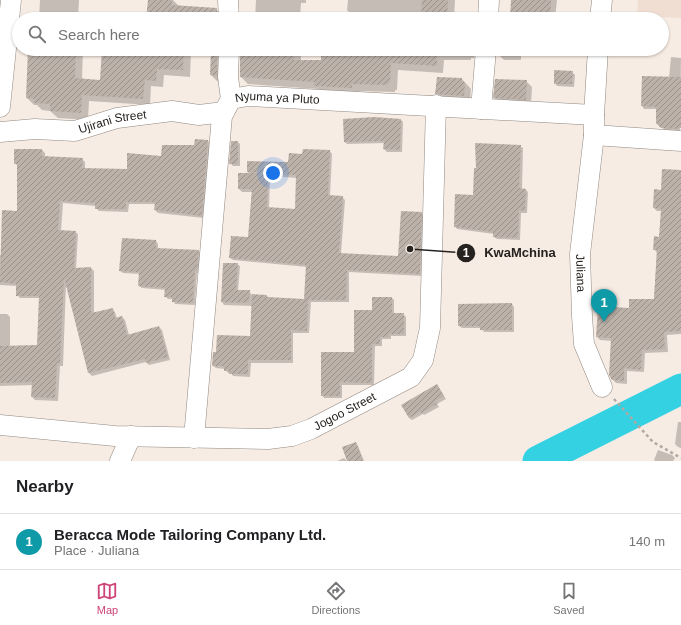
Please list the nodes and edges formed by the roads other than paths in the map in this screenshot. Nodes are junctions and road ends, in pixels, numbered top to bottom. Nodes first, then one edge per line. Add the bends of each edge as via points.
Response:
1 (10, 0) edge
2 (228, 0) edge
3 (489, 0) edge
4 (602, 0) edge
5 (229, 12) edge
6 (488, 12) edge
7 (601, 12) edge
8 (229, 56) edge
9 (485, 56) edge
10 (598, 56) edge
11 (436, 105) junction
12 (228, 106) junction
13 (0, 107) edge
14 (481, 109) junction
15 (594, 115) junction
16 (0, 132) edge
17 (594, 135) junction
18 (681, 141) edge
19 (602, 387) road end
20 (0, 425) edge
21 (132, 436) junction
22 (194, 438) junction
23 (120, 461) edge

1 - 13 street
2 - 5 street
3 - 6 street
4 - 7 street
8 - 12 street
9 - 14 street
10 - 15 street, Juliana
11 - 12 street, Nyuma ya Pluto via 248,96
11 - 14 street, Nyuma ya Pluto
11 - 22 street, Jogoo Street via 430,328 423,360 411,377 311,429 292,436 268,439
12 - 16 street, Ujirani Street via 199,115 172,111 117,118 75,131 35,129
12 - 22 street, Nyuma ya Pluto via 222,116
14 - 15 street, Nyuma ya Pluto
15 - 17 street, Juliana
17 - 18 street
17 - 19 street, Juliana via 580,254 584,344
20 - 21 street, Jogoo Street
21 - 22 street, Jogoo Street
21 - 23 street

